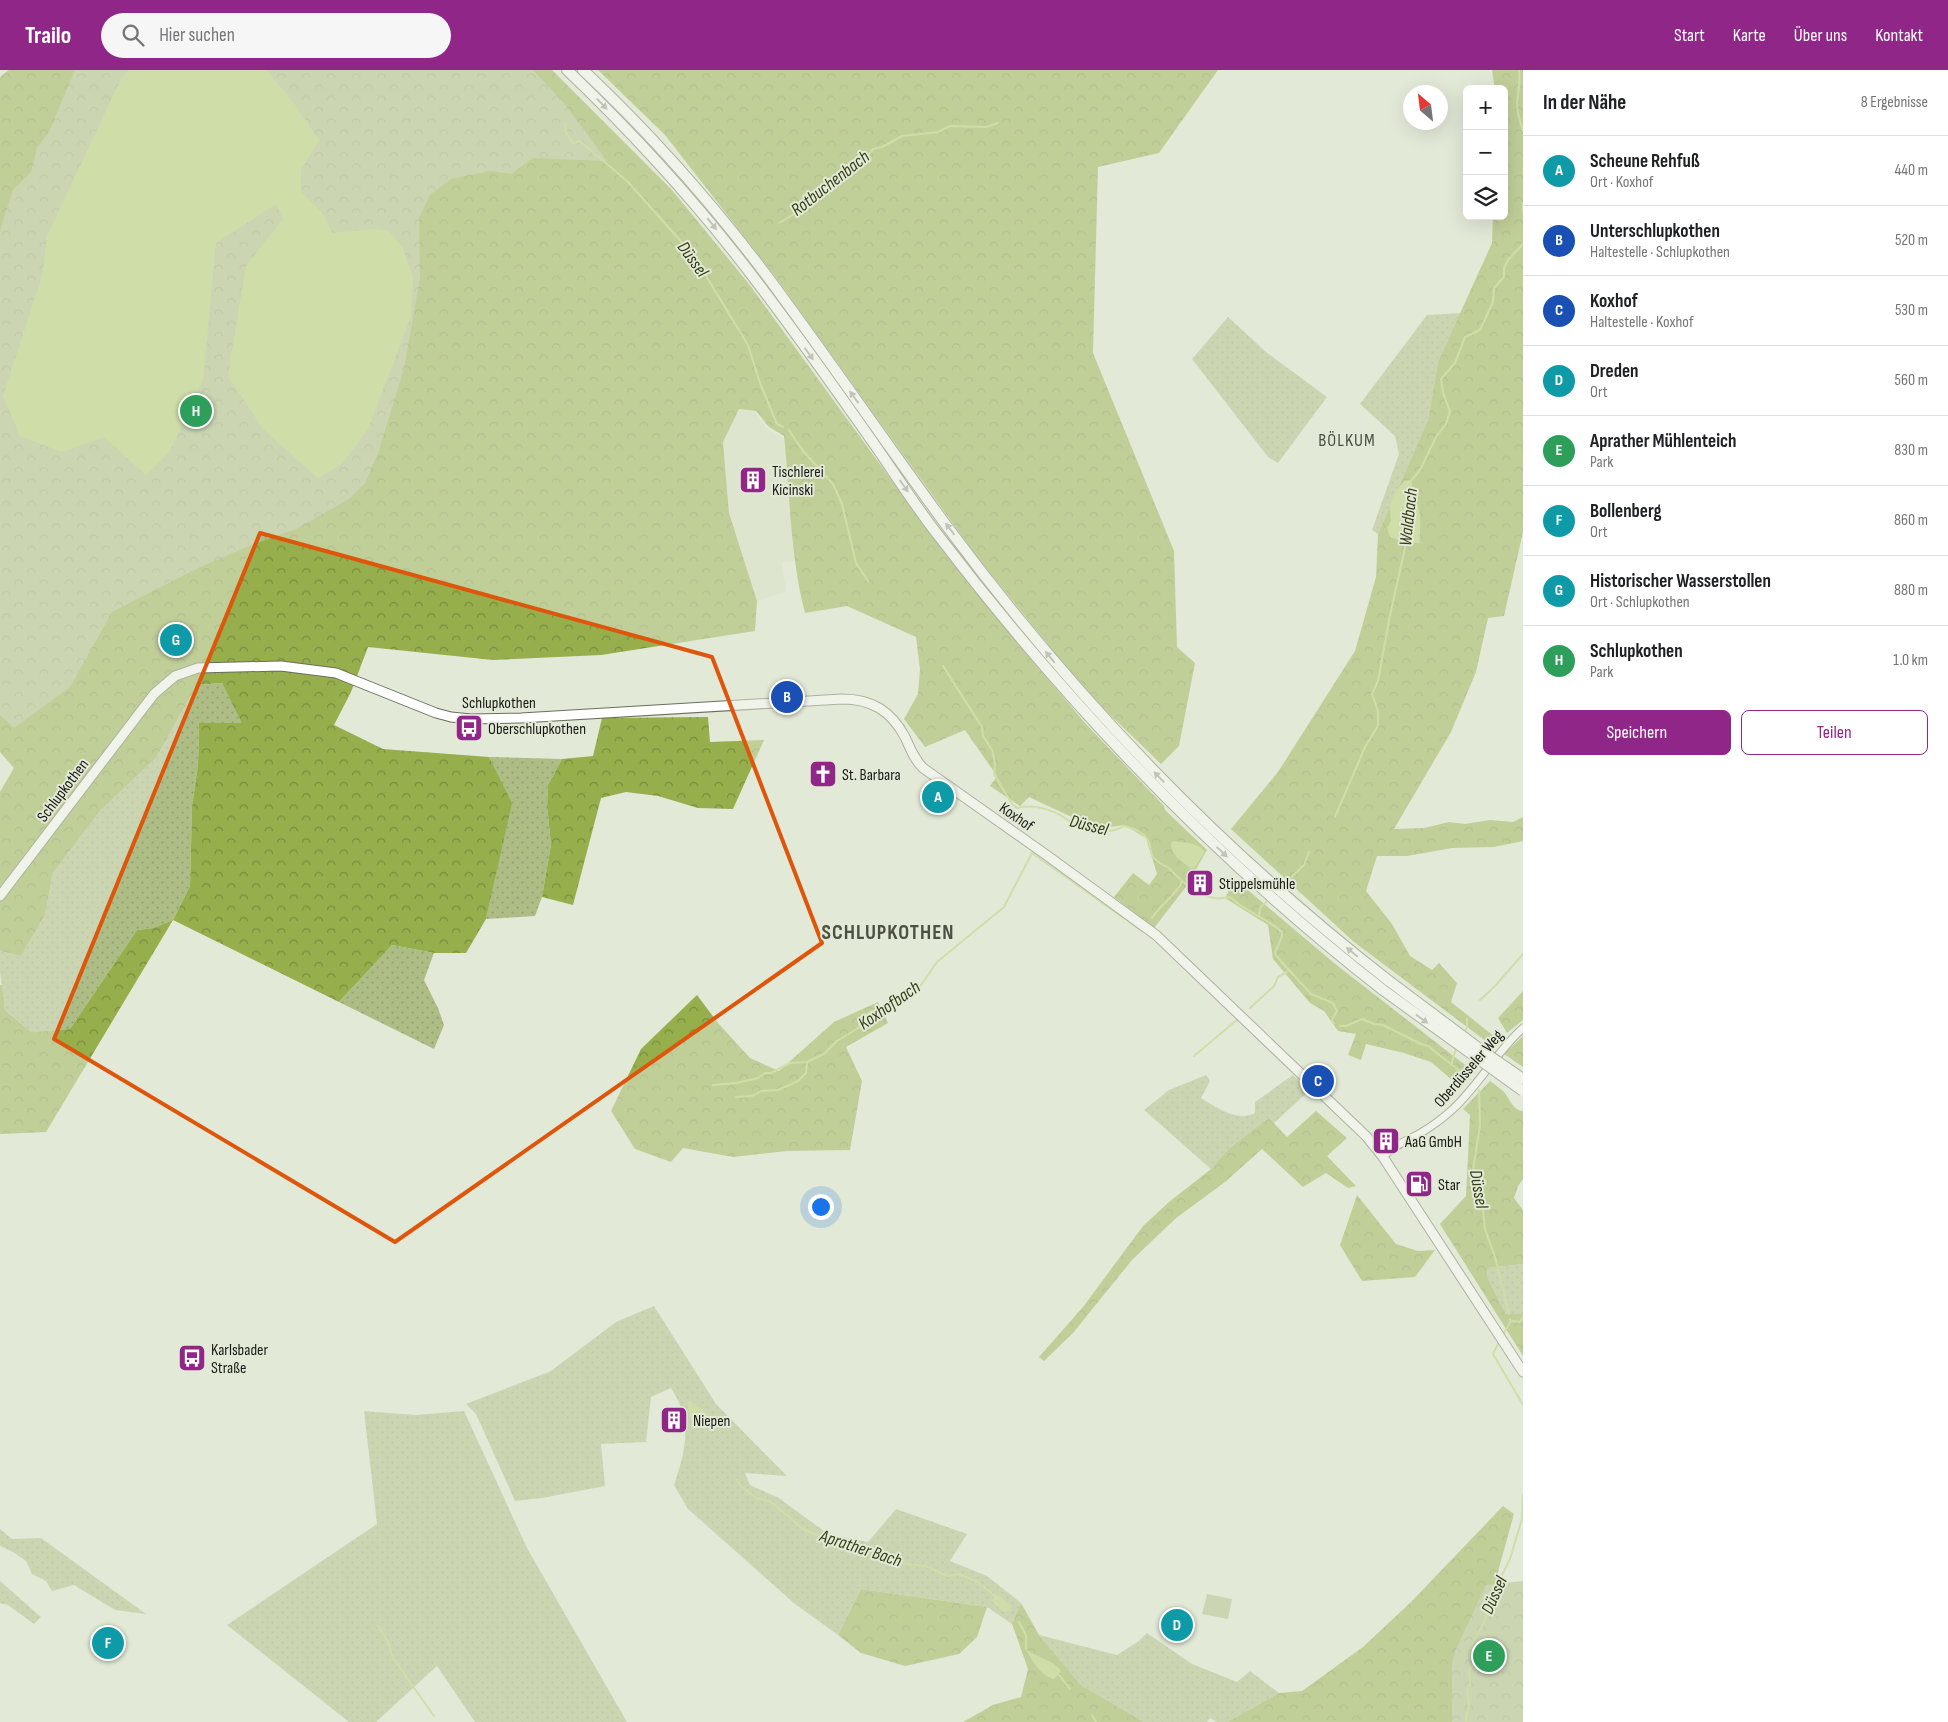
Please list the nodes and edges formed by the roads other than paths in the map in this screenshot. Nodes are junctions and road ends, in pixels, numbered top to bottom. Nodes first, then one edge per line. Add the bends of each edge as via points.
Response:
1 (567, 70) edge
2 (583, 70) edge
3 (874, 704) joint
4 (1190, 815) junction
5 (0, 896) edge
6 (1386, 986) junction
7 (1523, 1028) edge
8 (1523, 1079) edge
9 (1523, 1091) edge
10 (1383, 1157) junction
11 (1523, 1372) edge

1 -> 4 highway via 666,170 713,225 991,603 1089,718
4 -> 2 highway via 1054,662 947,526 766,274 720,216 673,162
3 - 5 main road, Schlupkothen via 849,699 471,719 436,713 336,673 320,670 282,666 198,668 175,676 154,694
3 - 10 main road, Koxhof via 895,720 923,768 1156,935 1366,1136
4 - 6 highway via 1313,926
6 - 8 highway, bridge
6 -> 9 highway, bridge
7 - 10 street, Oberdüsseler Weg via 1454,1108
10 - 11 main road, Koxhof

